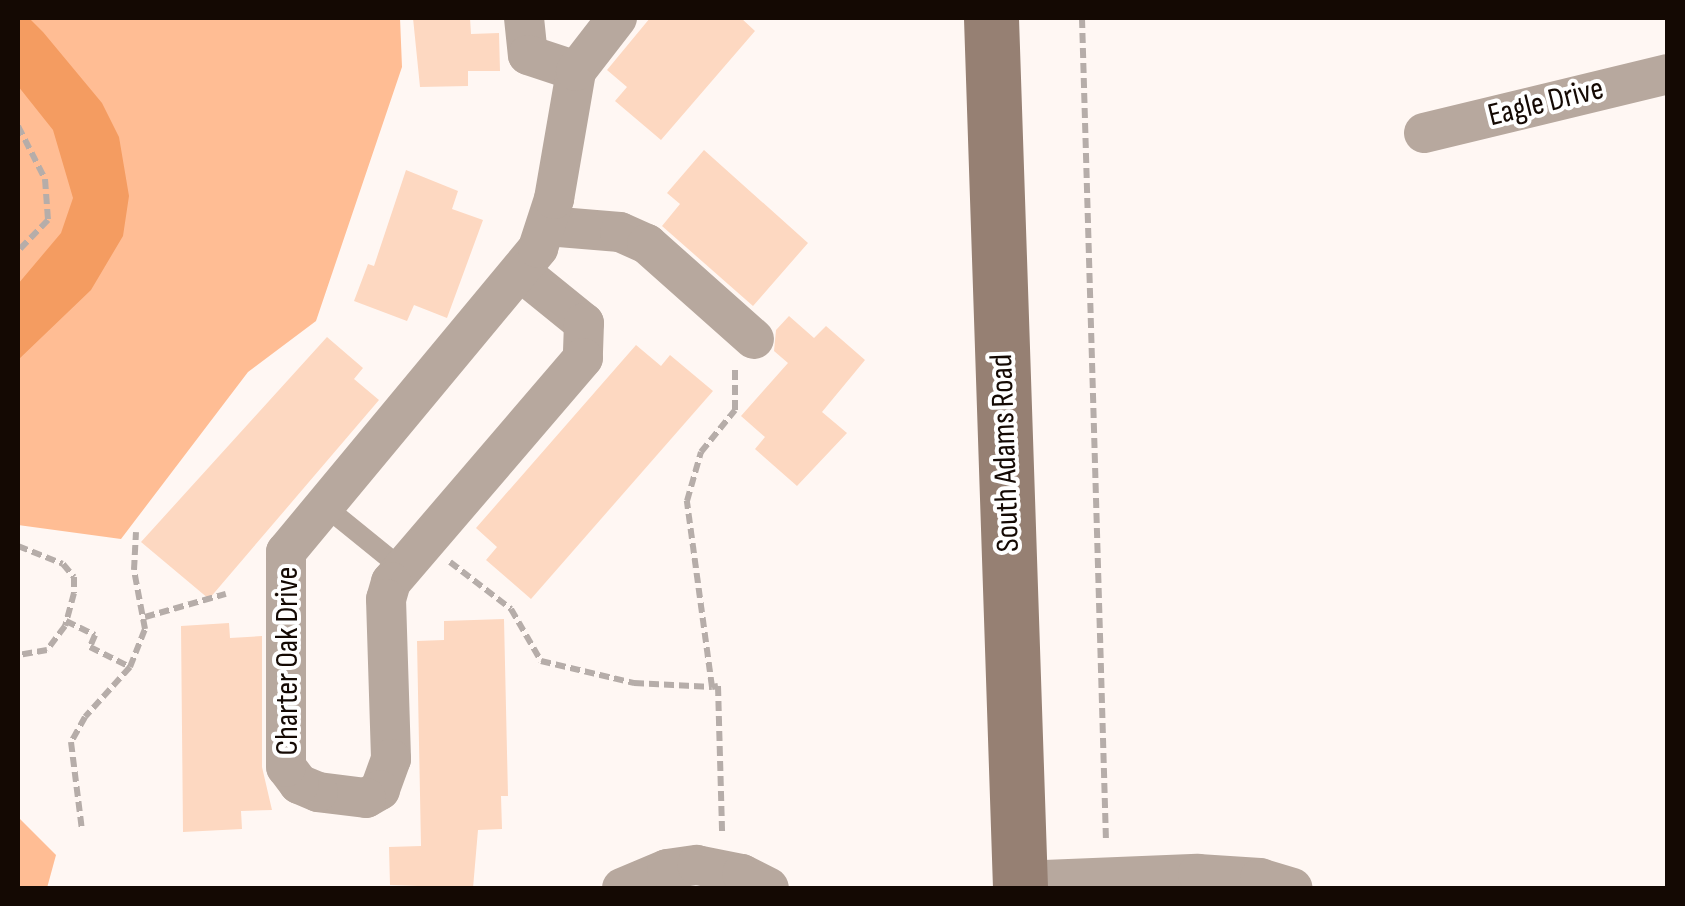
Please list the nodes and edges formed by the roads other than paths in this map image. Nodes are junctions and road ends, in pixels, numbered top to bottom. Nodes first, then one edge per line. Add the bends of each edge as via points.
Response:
1 (524, 18) edge
2 (617, 18) edge
3 (991, 18) edge
4 (576, 71) junction
5 (1668, 74) edge
6 (1424, 134) dead end
7 (546, 226) junction
8 (521, 272) junction
9 (744, 330) road end
10 (322, 503) junction
11 (400, 567) junction
12 (1020, 884) edge
13 (622, 888) edge
14 (769, 888) edge
15 (1292, 888) edge

1 - 4 street via 528,55
2 - 4 street, Charter Oak Drive
3 - 12 main road, South Adams Road
4 - 7 street, Charter Oak Drive
5 - 6 street, Eagle Drive
7 - 8 street, Charter Oak Drive
7 - 9 street via 620,232 646,244
8 - 10 street, Charter Oak Drive
8 - 11 street, Charter Oak Drive via 584,324 583,358
10 - 11 lane
10 - 11 street, Charter Oak Drive via 282,569 286,767 299,784 318,792 366,798 387,778 386,599
12 - 15 street via 1198,874 1260,878
13 - 14 street via 667,869 724,869

